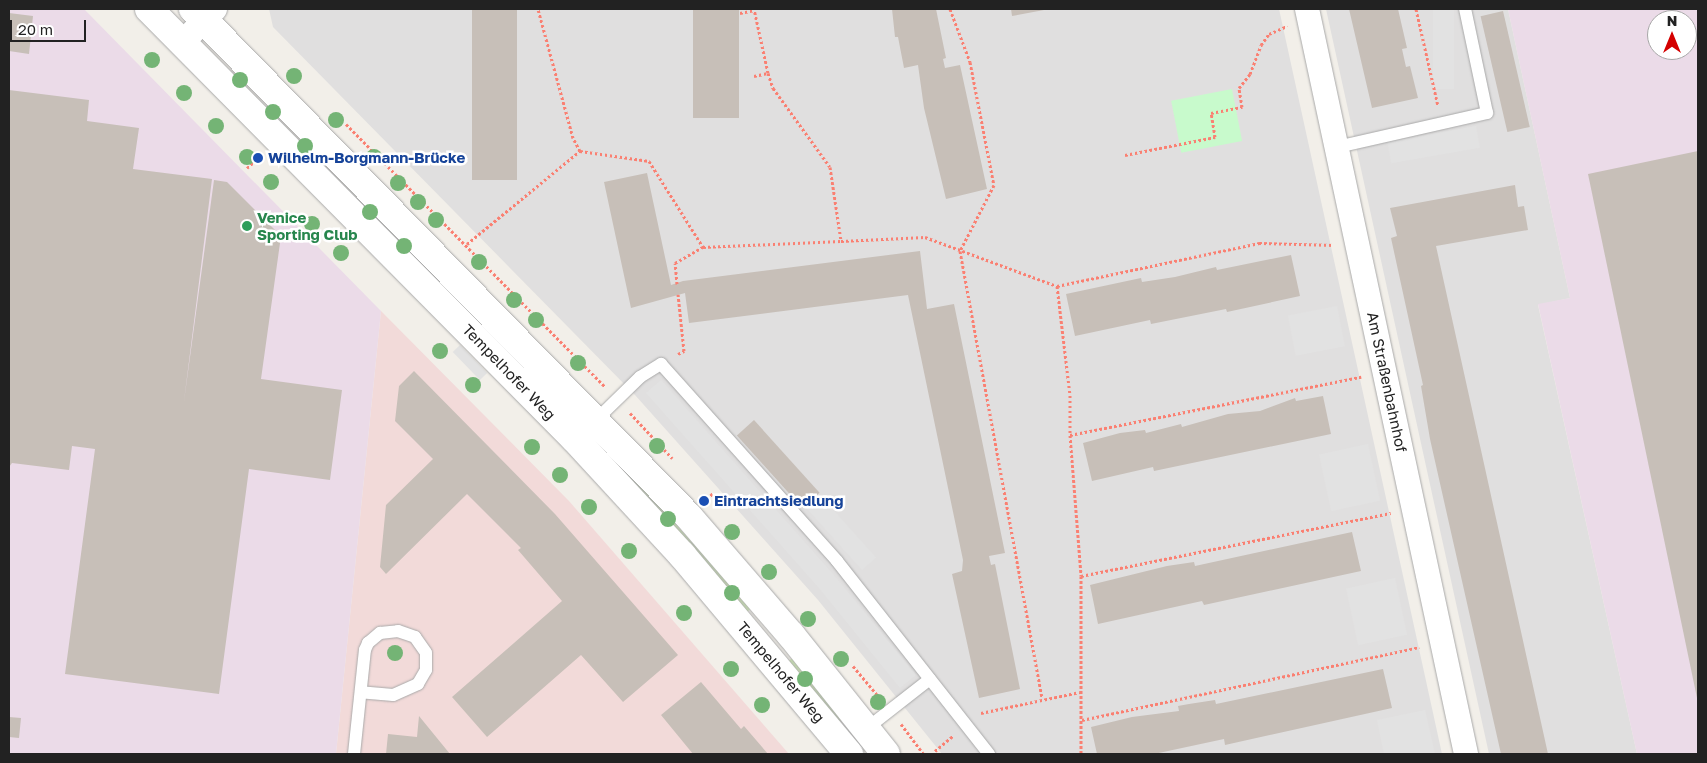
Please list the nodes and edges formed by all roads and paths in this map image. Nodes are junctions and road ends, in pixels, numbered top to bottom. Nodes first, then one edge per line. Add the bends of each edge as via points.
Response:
1 (149, 9) edge
2 (538, 9) edge
3 (755, 9) edge
4 (950, 9) edge
5 (1307, 9) edge
6 (1416, 9) edge
7 (1465, 9) edge
8 (204, 12) edge
9 (740, 13) dead end
10 (1286, 26) dead end
11 (182, 42) junction
12 (768, 73) junction
13 (754, 76) dead end
14 (1442, 123) junction
15 (1337, 147) junction
16 (580, 151) junction
17 (1125, 155) dead end
18 (258, 158) dead end
19 (247, 168) dead end
20 (841, 241) junction
21 (466, 244) dead end
22 (1335, 245) dead end
23 (703, 247) junction
24 (960, 251) junction
25 (677, 284) dead end
26 (1057, 286) junction
27 (678, 294) dead end
28 (661, 364) junction
29 (1364, 376) dead end
30 (596, 419) junction
31 (1070, 435) junction
32 (1394, 513) dead end
33 (1081, 576) junction
34 (790, 635) junction
35 (1423, 646) dead end
36 (768, 656) junction
37 (930, 679) junction
38 (361, 692) junction
39 (1080, 692) junction
40 (1042, 698) junction
41 (1082, 720) junction
42 (966, 724) junction
43 (866, 728) junction
44 (935, 752) dead end
45 (354, 754) edge
46 (849, 754) edge
47 (886, 754) edge
48 (989, 754) edge
49 (1081, 754) edge
50 (1466, 754) edge

1 - 11 street, Tempelhofer Weg
2 - 16 path via 573,138
3 - 9 path
3 - 12 path
4 - 24 path via 970,62 994,185
5 - 15 street, Am Straßenbahnhof
6 - 14 path
7 - 14 lane via 1487,113
8 - 11 street
8 - 30 street, Tempelhofer Weg
10 - 17 path via 1269,34 1261,45 1250,74 1239,88 1242,107 1211,113 1215,137
11 - 36 street, Tempelhofer Weg via 575,439 682,555
12 - 13 path
12 - 20 path via 773,88 830,167
14 - 15 lane
15 - 50 street, Am Straßenbahnhof
16 - 21 path
16 - 23 path via 649,161
18 - 19 path
20 - 23 path
20 - 24 path via 925,237
22 - 26 path via 1259,243
23 - 25 path via 675,263
24 - 26 path
24 - 40 path
26 - 31 path via 1070,395
27 - 28 path via 684,351
28 - 30 lane via 640,377
28 - 37 lane via 838,561
29 - 31 path
30 - 34 street, Tempelhofer Weg via 689,517
31 - 33 path
32 - 33 path
33 - 39 path
34 - 36 street
34 - 43 street, Tempelhofer Weg
35 - 41 path
36 - 46 street, Tempelhofer Weg
37 - 42 lane
37 - 43 lane
38 - 38 lane via 393,694 418,684 426,670 426,653 415,637 398,631 380,633 368,643
38 - 45 lane
39 - 40 path
39 - 41 path
40 - 42 path via 984,711
41 - 49 path
42 - 44 path
42 - 48 lane
43 - 47 street, Tempelhofer Weg

